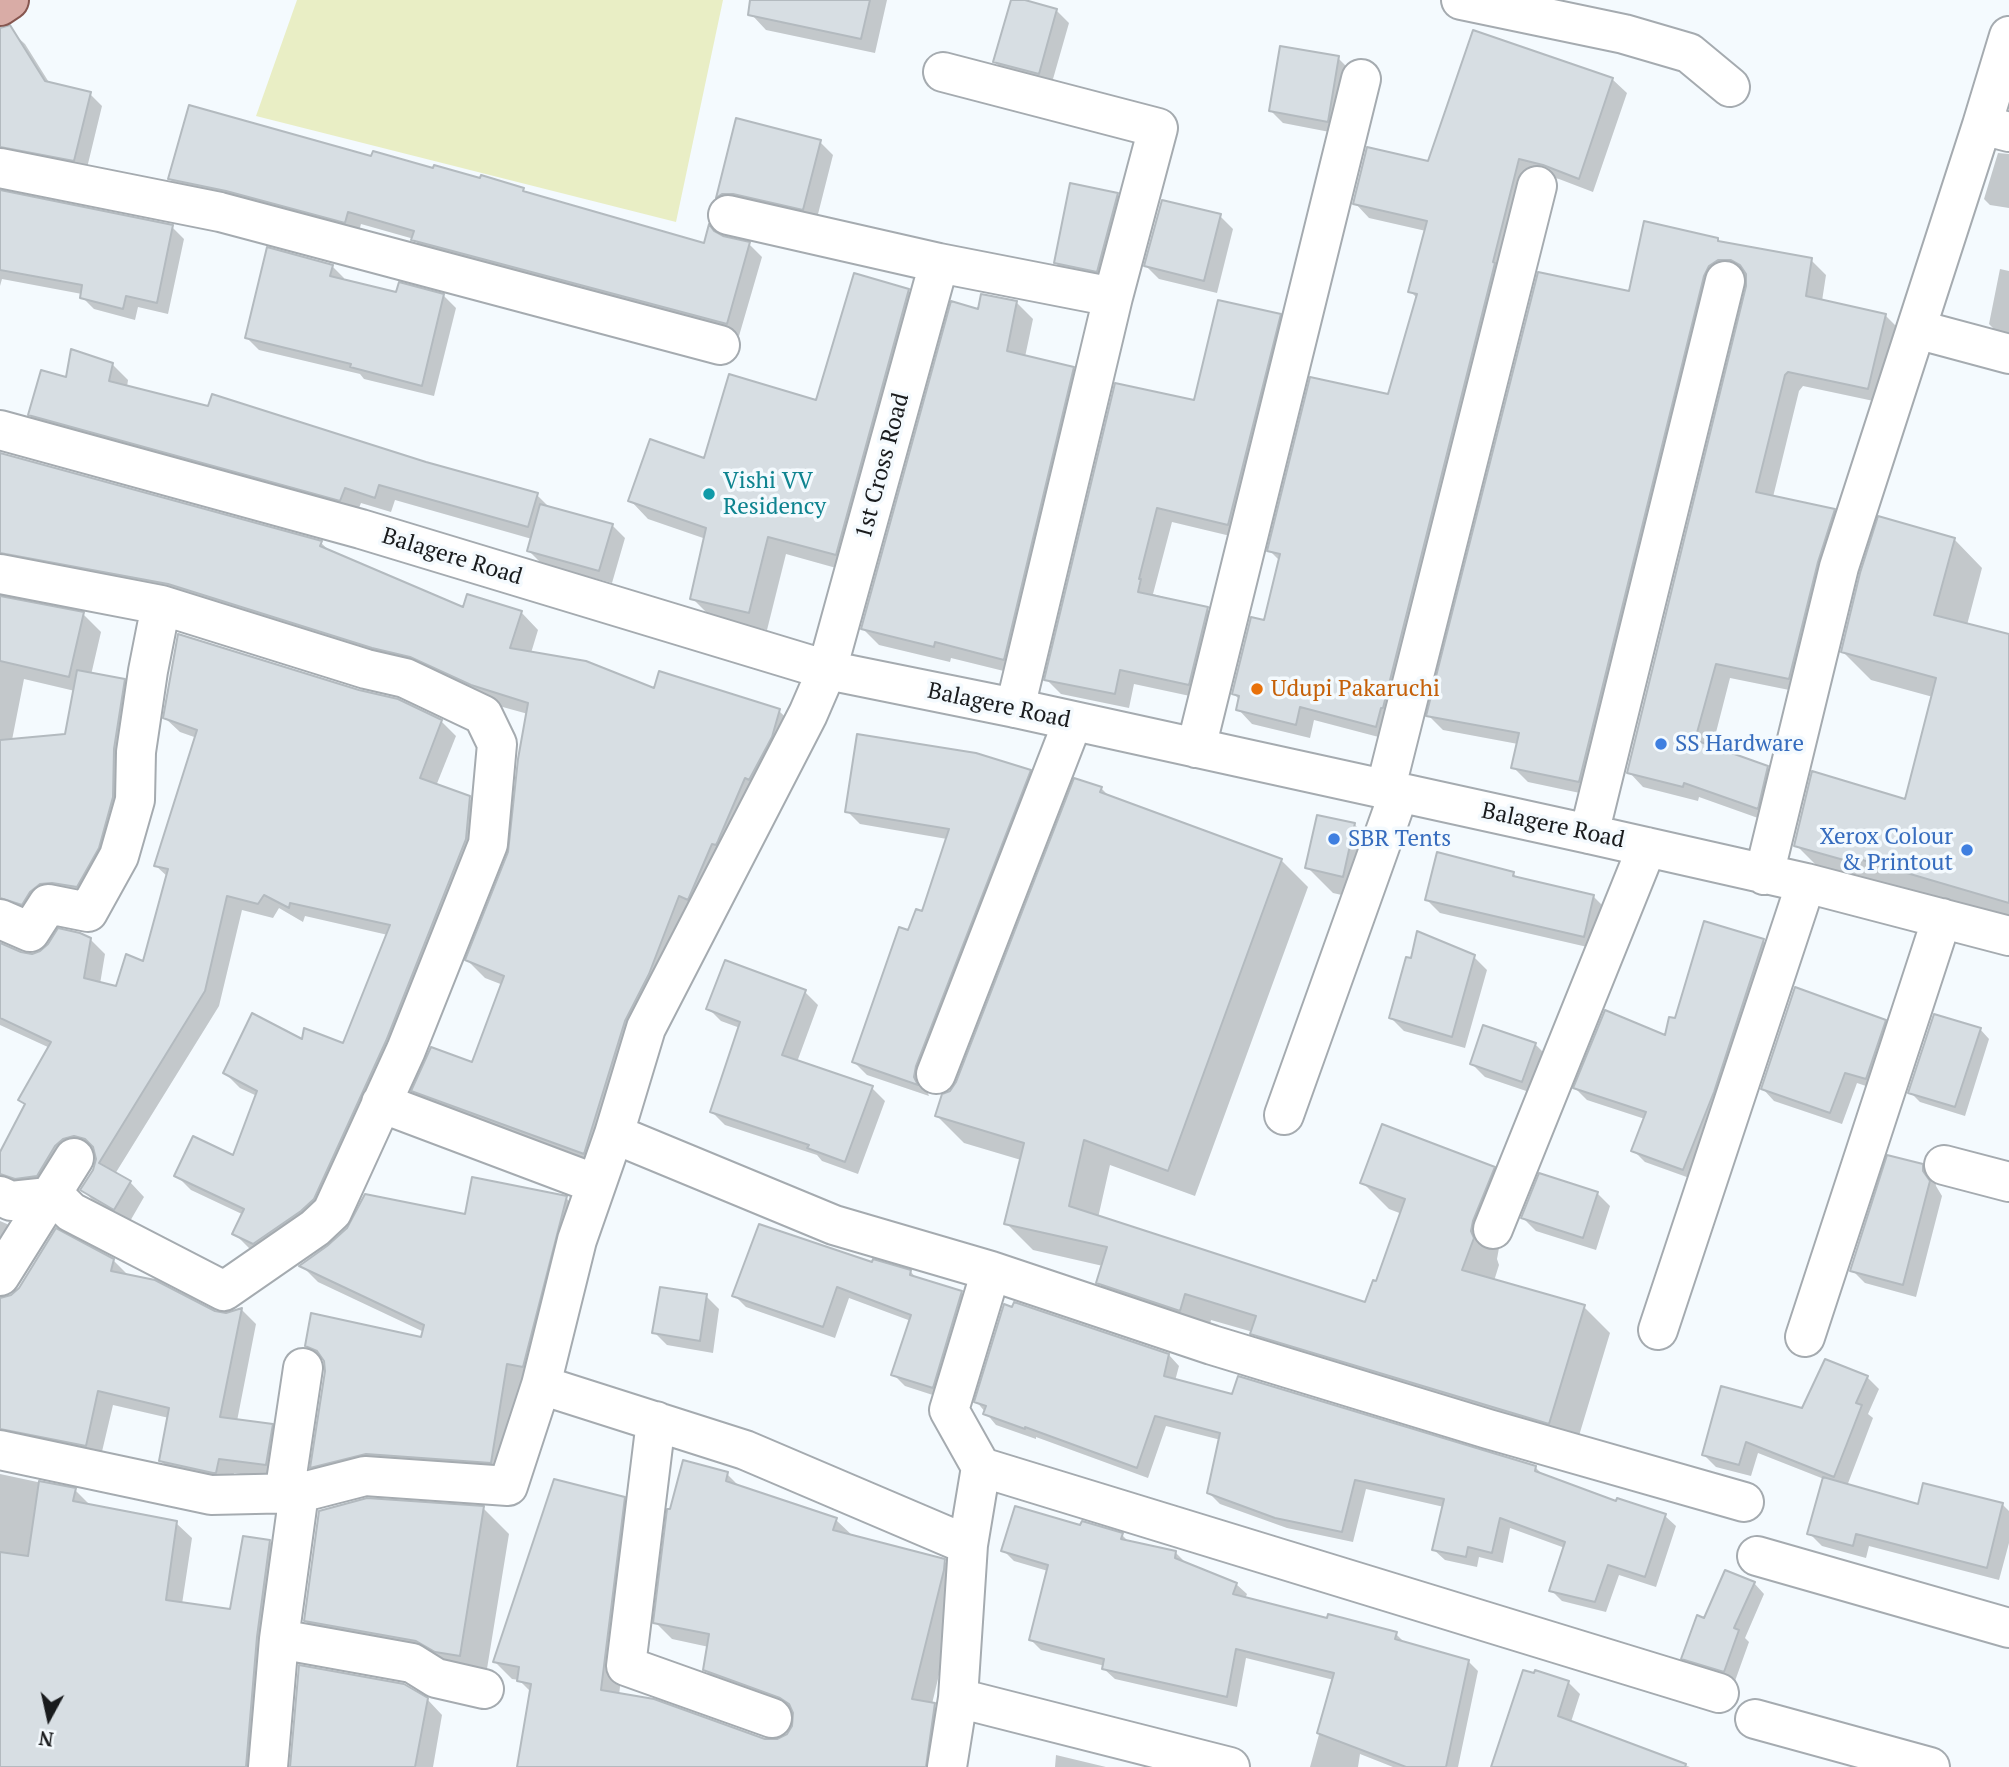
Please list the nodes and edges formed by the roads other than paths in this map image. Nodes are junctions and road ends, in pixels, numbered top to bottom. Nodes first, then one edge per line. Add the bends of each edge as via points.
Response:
1 (9, 0) edge
2 (1461, 0) edge
3 (0, 5) edge
4 (2009, 36) edge
5 (943, 72) dead end
6 (1361, 79) dead end
7 (1730, 87) dead end
8 (1995, 128) edge
9 (0, 168) edge
10 (1538, 186) dead end
11 (728, 215) dead end
12 (939, 262) junction
13 (1725, 281) dead end
14 (1113, 297) junction
15 (1916, 329) junction
16 (720, 345) dead end
17 (2009, 354) edge
18 (0, 430) edge
19 (0, 574) edge
20 (162, 605) junction
21 (827, 670) junction
22 (1015, 708) junction
23 (1073, 722) junction
24 (1196, 748) junction
25 (1392, 792) junction
26 (1589, 834) junction
27 (1647, 847) junction
28 (1764, 875) junction
29 (1806, 883) junction
30 (1942, 918) junction
31 (0, 919) edge
32 (2009, 936) edge
33 (936, 1074) dead end
34 (381, 1103) junction
35 (1284, 1115) dead end
36 (614, 1134) junction
37 (74, 1158) dead end
38 (1944, 1165) dead end
39 (2009, 1182) edge
40 (596, 1185) junction
41 (0, 1196) edge
42 (49, 1197) junction
43 (1493, 1229) dead end
44 (991, 1271) junction
45 (0, 1276) edge
46 (1658, 1330) dead end
47 (1805, 1337) dead end
48 (303, 1368) dead end
49 (541, 1385) junction
50 (656, 1421) junction
51 (0, 1450) edge
52 (981, 1467) junction
53 (292, 1494) junction
54 (1744, 1502) dead end
55 (968, 1545) junction
56 (1757, 1556) dead end
57 (2009, 1628) edge
58 (279, 1639) junction
59 (484, 1689) dead end
60 (1719, 1693) dead end
61 (958, 1698) junction
62 (772, 1718) dead end
63 (1755, 1719) dead end
64 (268, 1767) edge
65 (947, 1767) edge
66 (1230, 1767) edge
67 (1930, 1767) edge

1 - 3 main road
2 - 7 street via 1624,34 1689,53
4 - 8 street
5 - 14 street via 1158,128
6 - 24 street
8 - 15 street
9 - 16 street via 219,212
10 - 25 street
11 - 12 street
12 - 14 street
12 - 21 street, 1st Cross Road
13 - 26 street
14 - 22 street
15 - 17 street
15 - 28 street via 1839,567
18 - 21 street, Balagere Road via 361,529
19 - 20 street
20 - 31 street via 136,752 135,800 119,856 88,912 48,904 30,932
20 - 34 street via 405,678 483,715 497,744 488,844
21 - 22 street, Balagere Road
21 - 36 street, 1st Cross Road via 646,1028
22 - 23 street, Balagere Road
23 - 24 street, Balagere Road
23 - 33 street
24 - 25 street, Balagere Road
25 - 26 street, Balagere Road
25 - 35 street
26 - 27 street, Balagere Road
27 - 28 street, Balagere Road
27 - 43 street
28 - 29 street, Balagere Road
29 - 30 street, Balagere Road
29 - 46 street
30 - 32 street, Balagere Road
30 - 47 street
34 - 40 street
34 - 42 street via 332,1212 224,1291
36 - 40 street, 1st Cross Road
36 - 44 street via 834,1225
37 - 42 street
38 - 39 street
40 - 49 street, 1st Cross Road via 577,1240
41 - 42 street via 11,1201
42 - 45 street
44 - 52 street via 949,1410
44 - 54 street via 1212,1345
48 - 53 street
49 - 50 street
49 - 53 street, 1st Cross Road via 508,1486 365,1476
50 - 55 street via 745,1450
50 - 62 street via 626,1666
51 - 53 street via 211,1495
52 - 55 street
52 - 60 street
53 - 58 street
55 - 61 street
56 - 57 street
58 - 59 street via 412,1663 436,1678
58 - 64 street
61 - 65 street
61 - 66 street
63 - 67 street

